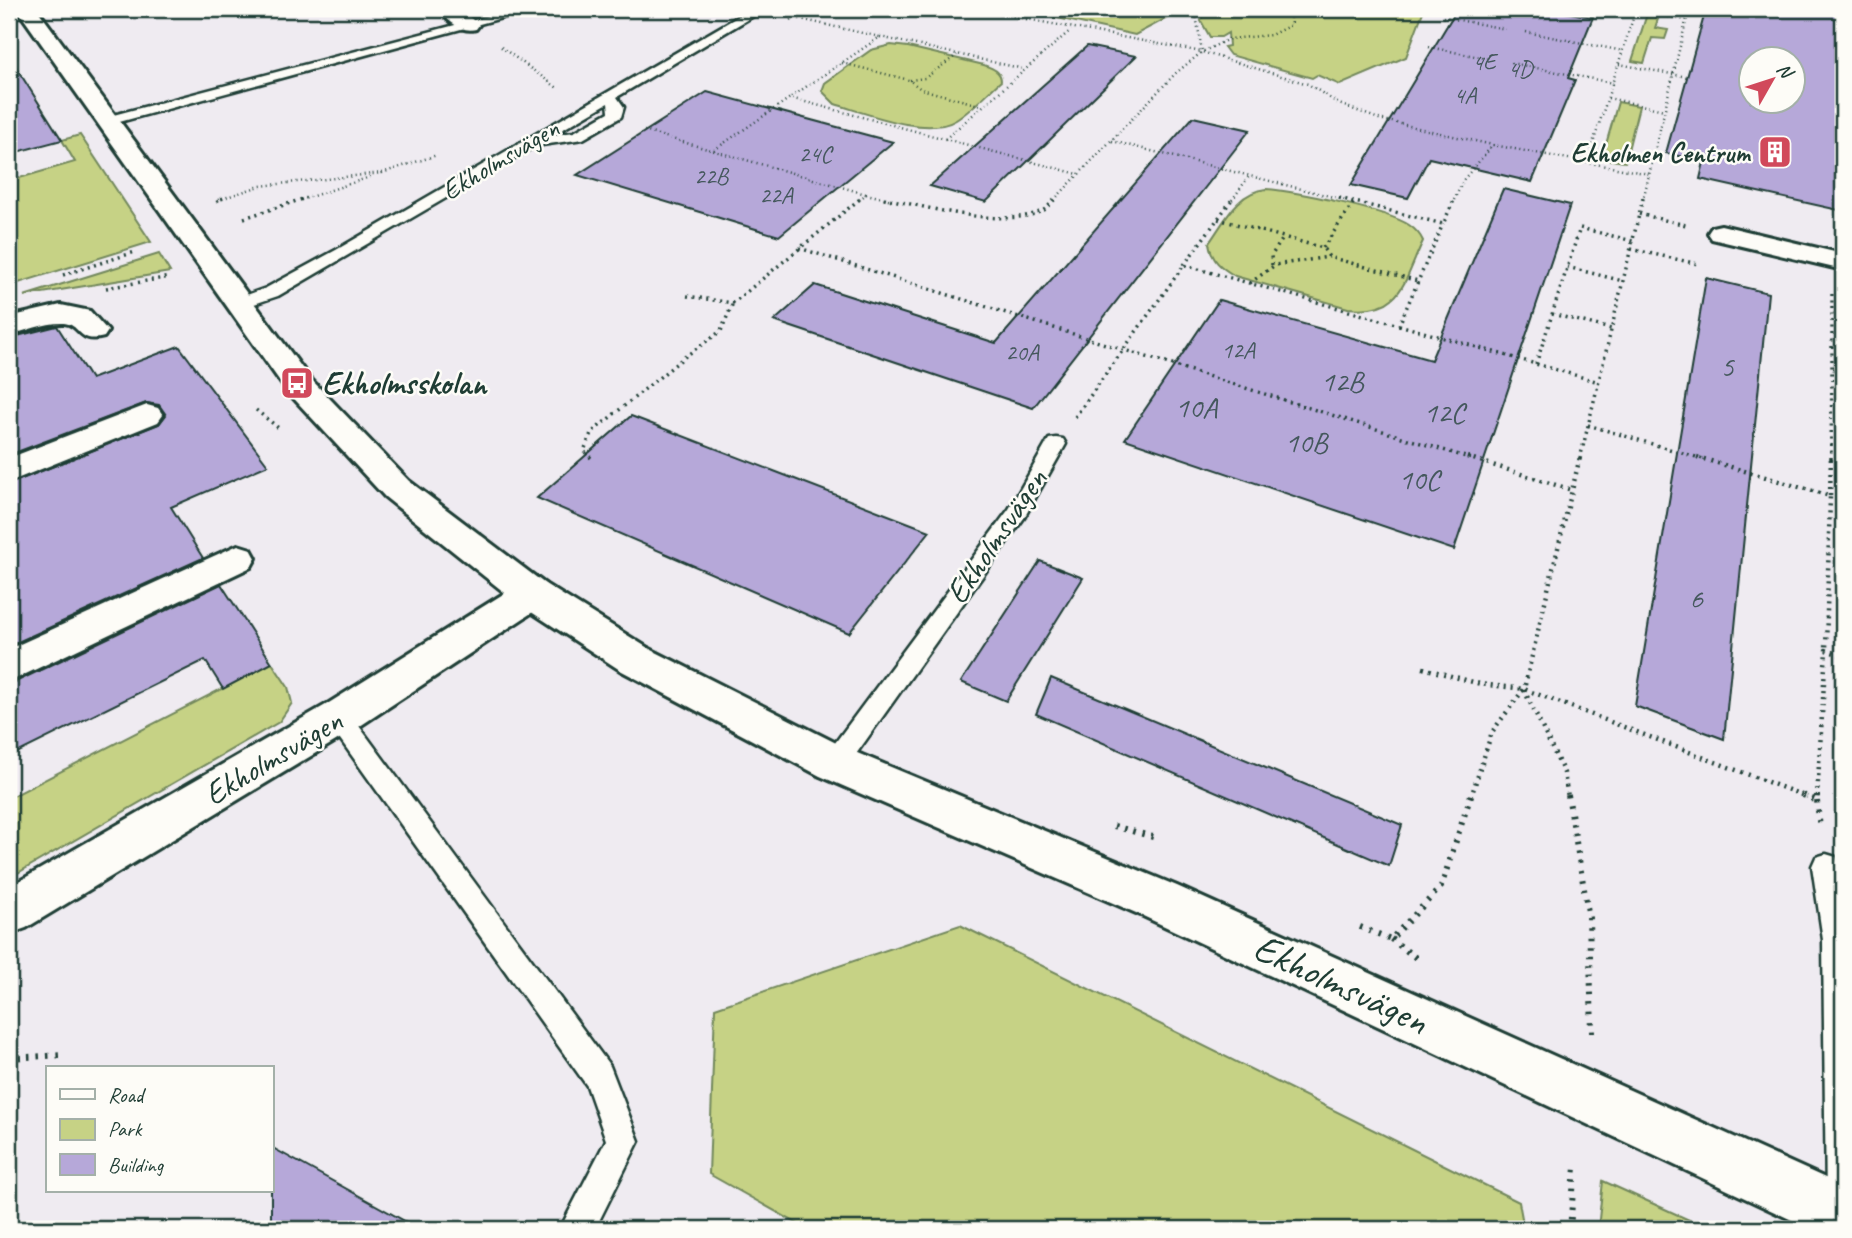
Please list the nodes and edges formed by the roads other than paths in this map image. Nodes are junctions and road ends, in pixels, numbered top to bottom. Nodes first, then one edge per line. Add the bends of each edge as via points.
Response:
1 (27, 9) edge
2 (449, 9) edge
3 (529, 9) edge
4 (759, 9) edge
5 (469, 25) junction
6 (609, 95) junction
7 (107, 121) junction
8 (525, 144) junction
9 (1721, 233) road end
10 (1843, 261) edge
11 (239, 304) junction
12 (9, 326) edge
13 (93, 331) dead end
14 (147, 415) dead end
15 (1056, 444) road end
16 (9, 471) edge
17 (238, 558) dead end
18 (532, 594) junction
19 (9, 666) edge
20 (339, 718) junction
21 (835, 763) junction
22 (1826, 866) dead end
23 (9, 912) edge
24 (1843, 1203) edge
25 (1843, 1215) edge
26 (577, 1229) edge

1 - 7 street, Ekholmsvägen
2 - 5 street
3 - 5 lane
4 - 6 lane, Ekholmsvägen
5 - 7 lane
6 - 8 lane, Ekholmsvägen
6 - 8 lane via 617,107 616,114 606,120 578,136
7 - 11 street, Ekholmsvägen
8 - 11 lane, Ekholmsvägen via 272,292
9 - 10 street
11 - 18 street, Ekholmsvägen via 297,383 397,489
12 - 13 street via 61,314 80,317
14 - 16 street
15 - 21 lane, Ekholmsvägen via 1017,513
17 - 19 street
18 - 20 street, Ekholmsvägen
18 - 21 street, Ekholmsvägen via 634,659
20 - 23 street, Ekholmsvägen
20 - 26 lane via 599,1077 623,1141
21 - 25 street, Ekholmsvägen via 1160,901
22 - 24 lane via 1838,940

